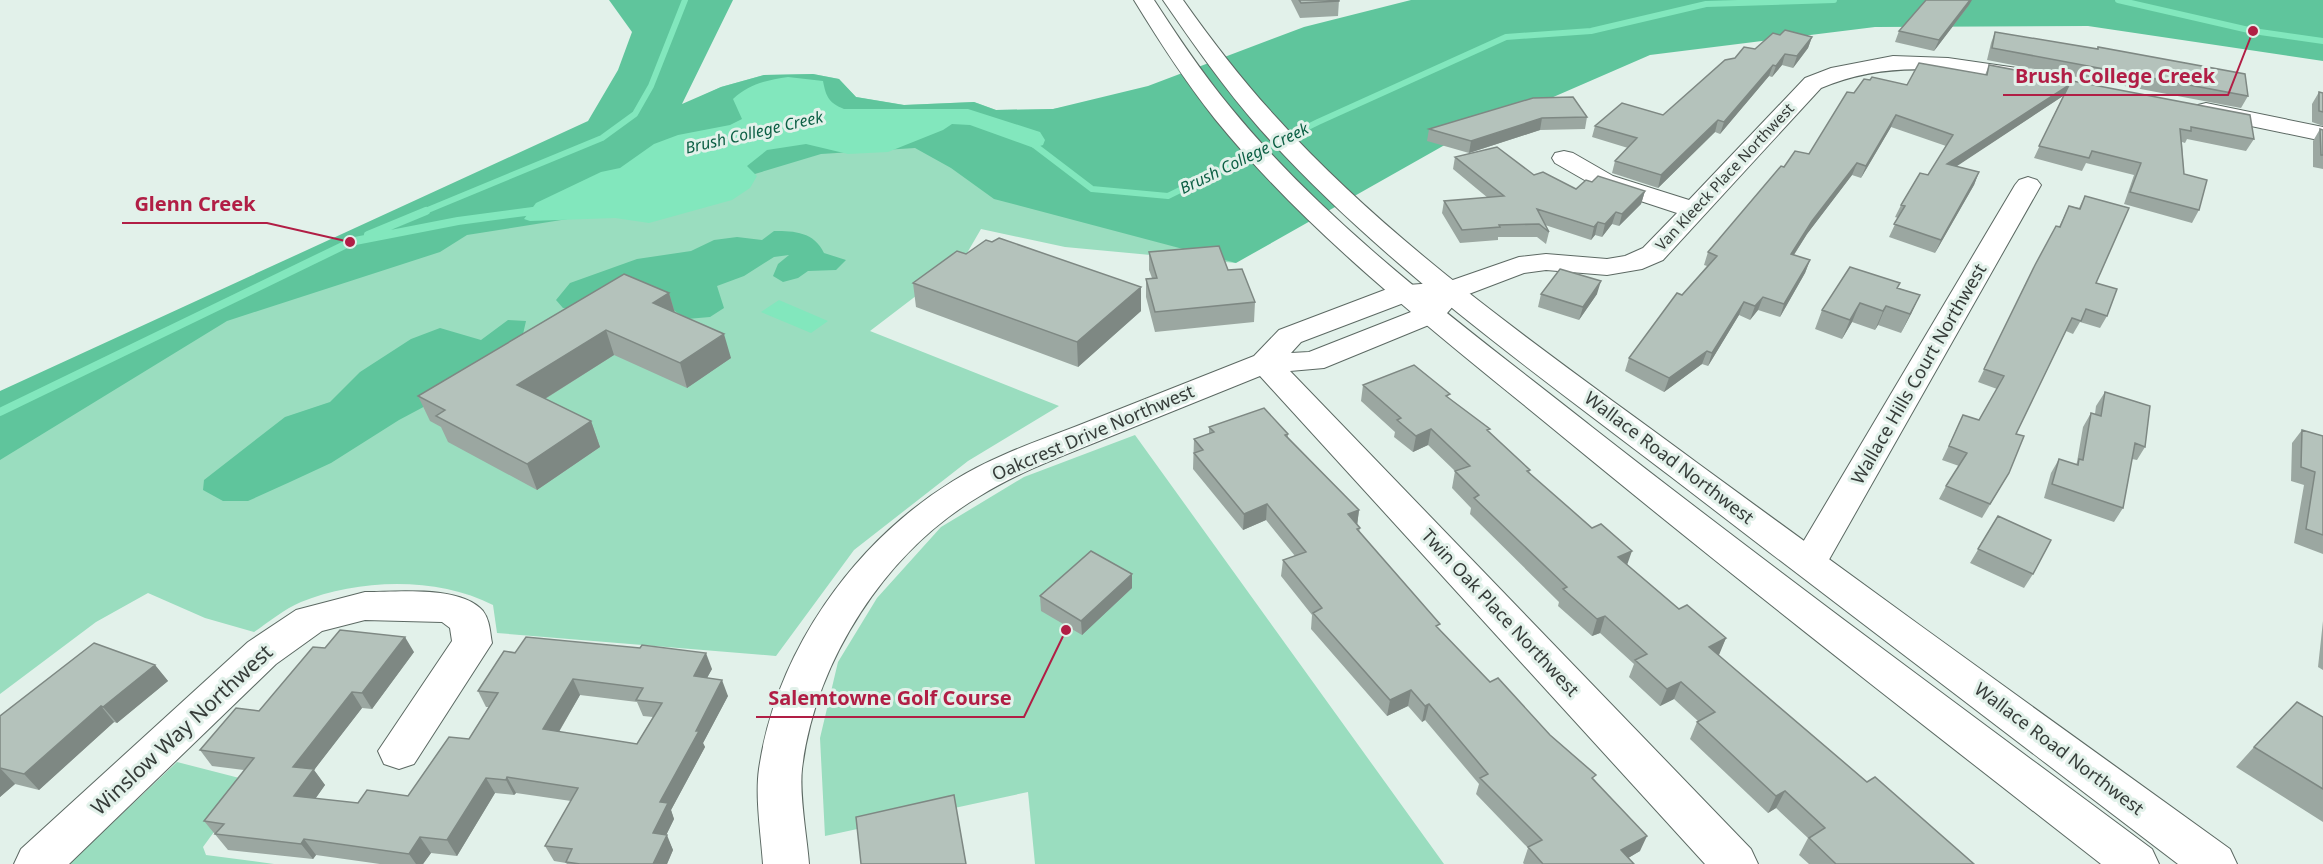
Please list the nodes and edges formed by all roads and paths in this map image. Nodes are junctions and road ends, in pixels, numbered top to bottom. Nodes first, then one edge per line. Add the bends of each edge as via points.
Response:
1 (1144, 0) edge
2 (1173, 0) edge
3 (2056, 82) edge
4 (2184, 106) edge
5 (2323, 134) edge
6 (1564, 158) dead end
7 (2028, 185) dead end
8 (1693, 210) junction
9 (1406, 292) junction
10 (1441, 303) junction
11 (1265, 363) junction
12 (1809, 563) junction
13 (399, 751) dead end
14 (38, 864) edge
15 (786, 864) edge
16 (1735, 864) edge
17 (2136, 864) edge
18 (2214, 864) edge

1 - 9 street, Wallace Road Northwest via 1188,69 1242,134 1317,211
2 - 10 street, Wallace Road Northwest via 1219,64
3 - 8 street, Van Kleeck Place Northwest via 1960,65 1883,63 1829,75 1813,83
4 - 5 street
6 - 8 street via 1604,181
7 - 12 street, Wallace Hills Court Northwest
8 - 10 street, Van Kleeck Place Northwest via 1653,254 1632,263 1607,267 1546,262 1519,265
9 - 10 street, Wallace Road Northwest
9 - 11 street, Oakcrest Drive Northwest via 1290,336
10 - 11 street, Oakcrest Drive Northwest via 1313,361
10 - 12 street, Wallace Road Northwest
10 - 17 street, Wallace Road Northwest via 1802,608
11 - 15 street, Oakcrest Drive Northwest via 1068,440 966,488 928,515 869,571 824,637 792,713 780,771
11 - 16 street, Twin Oak Place Northwest
12 - 18 street, Wallace Road Northwest
13 - 14 street, Winslow Way Northwest via 471,644 469,621 450,608 365,606 310,620 262,653

